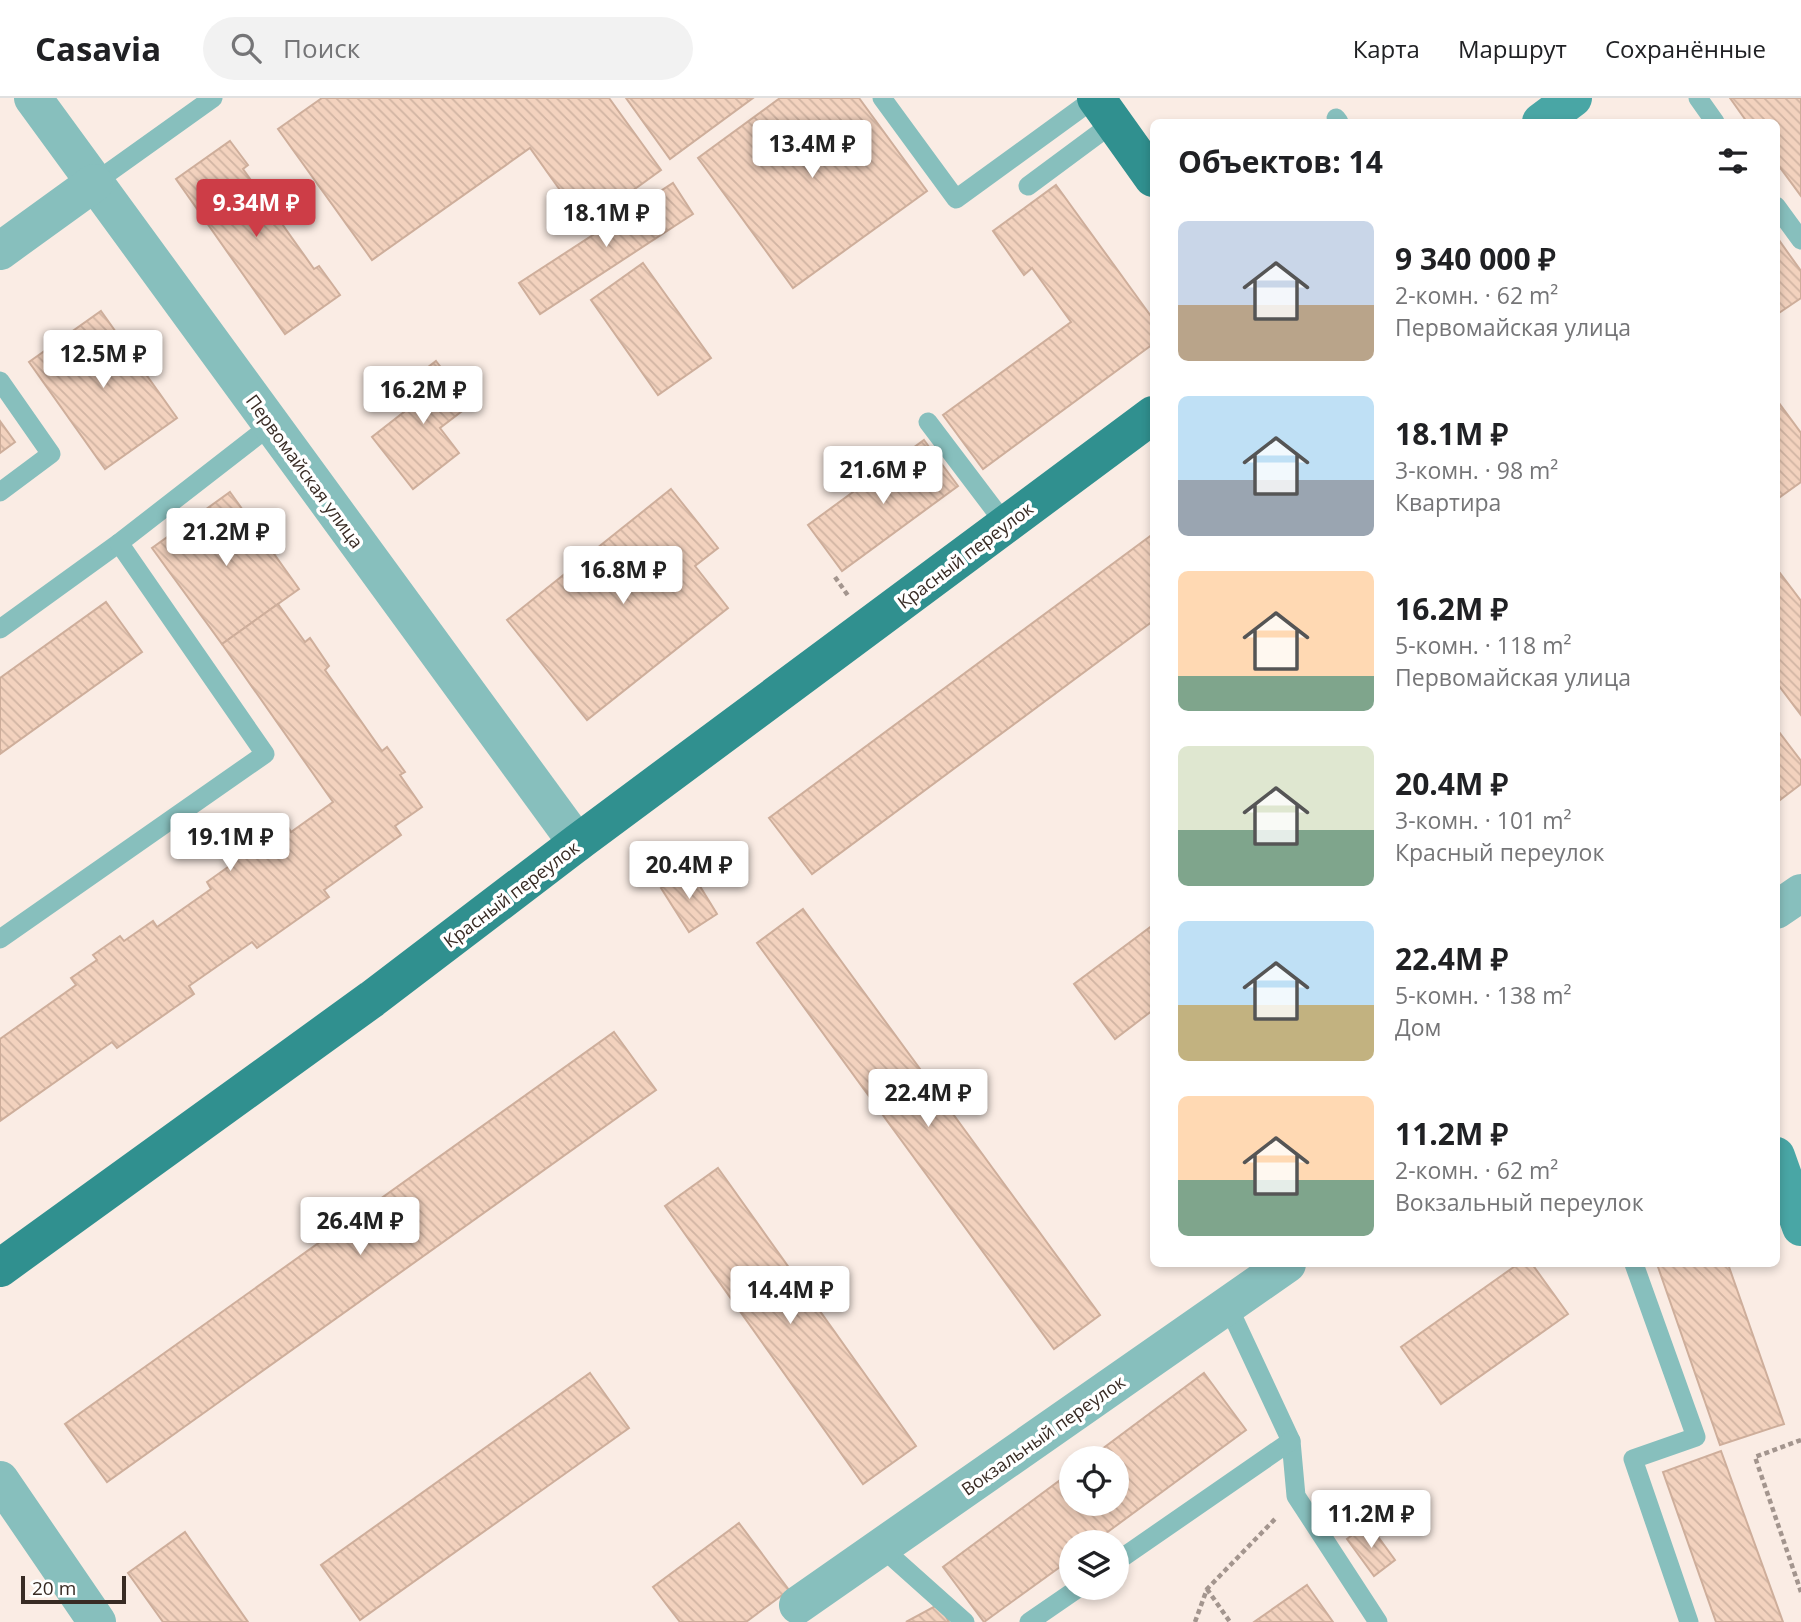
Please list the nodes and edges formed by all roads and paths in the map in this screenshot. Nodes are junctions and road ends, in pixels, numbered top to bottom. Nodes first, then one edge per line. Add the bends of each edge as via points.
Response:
1 (33, 98) edge
2 (213, 98) edge
3 (882, 98) edge
4 (1573, 98) edge
5 (1698, 98) edge
6 (1101, 106) edge
7 (1545, 119) edge
8 (1714, 119) edge
9 (1150, 174) edge
10 (94, 183) junction
11 (1028, 186) dead end
12 (1780, 211) edge
13 (1801, 240) edge
14 (0, 251) edge
15 (0, 381) edge
16 (1150, 417) edge
17 (928, 422) dead end
18 (271, 425) junction
19 (0, 492) edge
20 (1006, 525) junction
21 (119, 542) junction
22 (835, 577) dead end
23 (849, 598) dead end
24 (0, 629) edge
25 (577, 843) junction
26 (1801, 892) edge
27 (1780, 907) edge
28 (0, 939) edge
29 (1780, 1167) edge
30 (1801, 1227) edge
31 (1283, 1267) edge
32 (1635, 1267) edge
33 (0, 1268) edge
34 (1228, 1306) junction
35 (1801, 1440) edge
36 (1291, 1441) junction
37 (0, 1480) edge
38 (1297, 1496) junction
39 (881, 1547) junction
40 (1129, 1553) edge
41 (1207, 1589) junction
42 (1801, 1592) edge
43 (1061, 1600) edge
44 (804, 1613) edge
45 (97, 1622) edge
46 (965, 1622) edge
47 (1029, 1622) edge
48 (1195, 1622) edge
49 (1230, 1622) edge
50 (1378, 1622) edge
51 (1689, 1622) edge

1 - 10 street, Первомайская улица
2 - 10 lane
3 - 6 lane via 956,199
4 - 7 main road
5 - 8 lane
6 - 9 main road
6 - 11 lane
10 - 14 street
10 - 18 street, Первомайская улица
12 - 13 lane
15 - 19 lane via 51,454
16 - 20 main road, Красный переулок
17 - 20 lane
18 - 21 lane
18 - 25 street, Первомайская улица
20 - 25 main road, Красный переулок
21 - 24 lane
21 - 28 lane via 265,754
22 - 23 path
25 - 33 main road, Красный переулок via 372,999
26 - 27 street
29 - 30 main road
31 - 34 street, Вокзальный переулок
32 - 51 lane via 1696,1437 1633,1459
34 - 36 lane
34 - 39 street, Вокзальный переулок
35 - 42 path via 1755,1457
36 - 38 lane
36 - 40 lane
37 - 45 street
38 - 41 path
38 - 50 lane
39 - 44 street, Вокзальный переулок
39 - 46 lane
41 - 48 path
41 - 49 path
43 - 47 lane

